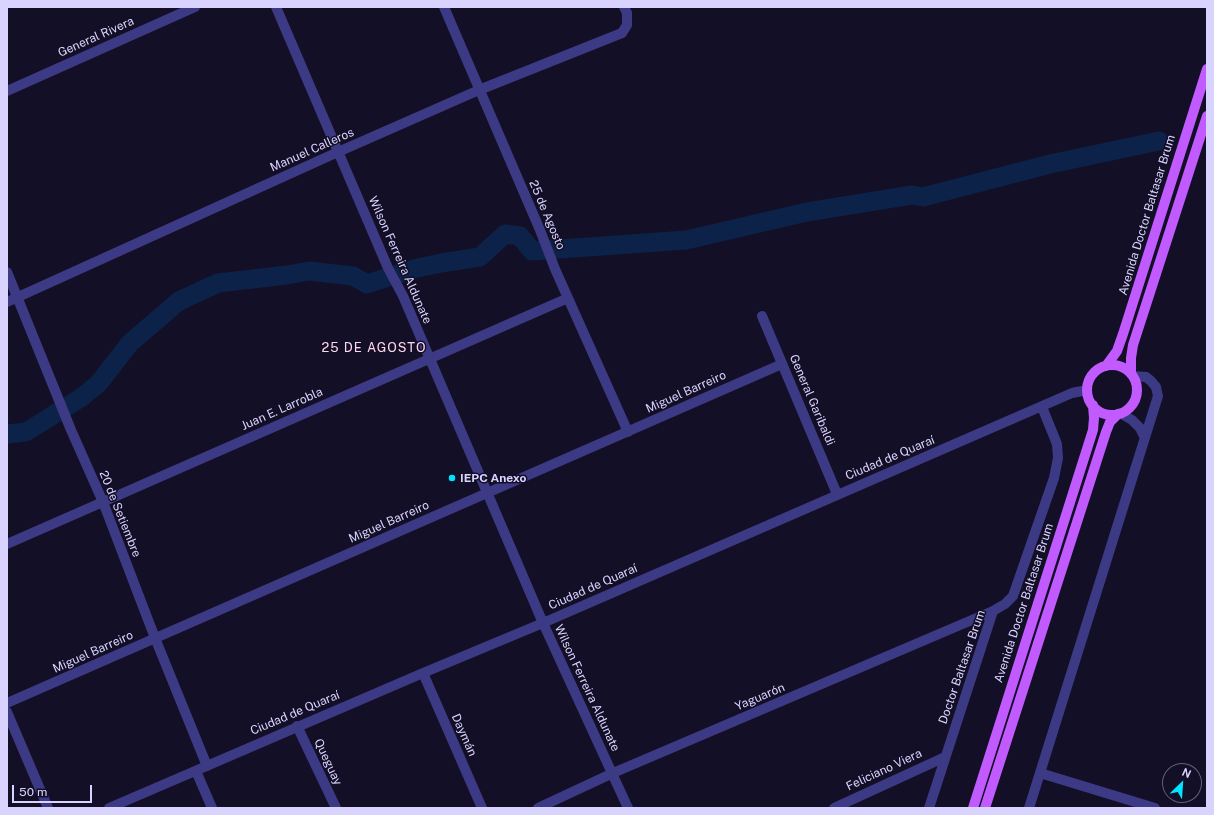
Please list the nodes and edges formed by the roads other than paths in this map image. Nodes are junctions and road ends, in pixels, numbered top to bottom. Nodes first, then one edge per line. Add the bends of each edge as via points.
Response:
1 (195, 7) edge
2 (276, 7) edge
3 (444, 7) edge
4 (624, 7) edge
5 (1207, 69) edge
6 (479, 90) junction
7 (7, 91) edge
8 (1207, 116) edge
9 (338, 152) junction
10 (7, 272) edge
11 (18, 297) junction
12 (568, 298) junction
13 (7, 302) edge
14 (762, 316) dead end
15 (429, 358) junction
16 (782, 364) junction
17 (1106, 366) junction
18 (1132, 375) junction
19 (1087, 390) junction
20 (1093, 405) junction
21 (1042, 407) junction
22 (1119, 413) junction
23 (628, 432) junction
24 (1145, 438) junction
25 (487, 493) junction
26 (837, 494) junction
27 (103, 502) junction
28 (7, 544) edge
29 (992, 611) junction
30 (542, 623) junction
31 (155, 638) junction
32 (423, 672) junction
33 (7, 703) edge
34 (7, 712) edge
35 (297, 726) junction
36 (945, 757) junction
37 (207, 766) junction
38 (196, 771) junction
39 (613, 773) junction
40 (1040, 773) junction
41 (48, 808) edge
42 (109, 808) edge
43 (212, 808) edge
44 (336, 808) edge
45 (482, 808) edge
46 (538, 808) edge
47 (628, 808) edge
48 (834, 808) edge
49 (929, 808) edge
50 (973, 808) edge
51 (986, 808) edge
52 (1029, 808) edge
53 (1155, 808) edge

1 - 7 street, General Rivera
2 - 9 street, Wilson Ferreira Aldunate
3 - 6 street, 25 de Agosto
4 - 6 street, Manuel Calleros via 627,25 622,33
5 - 17 main road, Avenida Doctor Baltasar Brum via 1123,334 1117,351
6 - 9 street, Manuel Calleros
6 - 12 street, 25 de Agosto
8 - 18 main road, Avenida Doctor Baltasar Brum via 1133,345
9 - 11 street, Manuel Calleros
9 - 15 street, Wilson Ferreira Aldunate
10 - 11 street, 20 de Setiembre
11 - 13 street, Manuel Calleros
11 - 27 street, 20 de Setiembre
12 - 15 street, Juan E. Larrobla
12 - 23 street, 25 de Agosto
14 - 16 street, General Garibaldi
15 - 25 street, Wilson Ferreira Aldunate
15 - 27 street, Juan E. Larrobla
16 - 23 street, Miguel Barreiro
16 - 26 street, General Garibaldi
17 - 18 main road via 1120,366
17 - 19 main road via 1090,377
18 - 22 main road via 1136,383 1136,396 1129,408
18 - 24 street via 1146,377 1151,381 1158,396
19 - 20 main road
19 - 21 street, Ciudad de Quaraí via 1072,393
20 - 22 main road via 1104,413
20 - 50 main road, Avenida Doctor Baltasar Brum via 1093,430
21 - 26 street, Ciudad de Quaraí
21 - 29 street, Doctor Baltasar Brum via 1057,444 1058,458 1054,478 1013,596
22 - 24 street via 1132,420
22 - 51 main road via 1110,422 1106,432
23 - 25 street, Miguel Barreiro
24 - 40 street
25 - 30 street, Wilson Ferreira Aldunate
25 - 31 street, Miguel Barreiro
26 - 30 street, Ciudad de Quaraí
27 - 28 street, Juan E. Larrobla
27 - 31 street, 20 de Setiembre
29 - 36 street, Doctor Baltasar Brum
29 - 39 street, Yaguarón
30 - 32 street, Ciudad de Quaraí
30 - 39 street, Wilson Ferreira Aldunate
31 - 33 street, Miguel Barreiro
31 - 37 street, 20 de Setiembre
32 - 35 street, Ciudad de Quaraí
32 - 45 street, Daymán
34 - 41 street
35 - 37 street, Ciudad de Quaraí
35 - 44 street, Queguay
36 - 48 street, Feliciano Viera
36 - 49 street, Doctor Baltasar Brum
37 - 38 street, Ciudad de Quaraí
38 - 42 street, Ciudad de Quaraí
38 - 43 street
39 - 46 street, Yaguarón
39 - 47 street, Wilson Ferreira Aldunate
40 - 52 street
40 - 53 street

